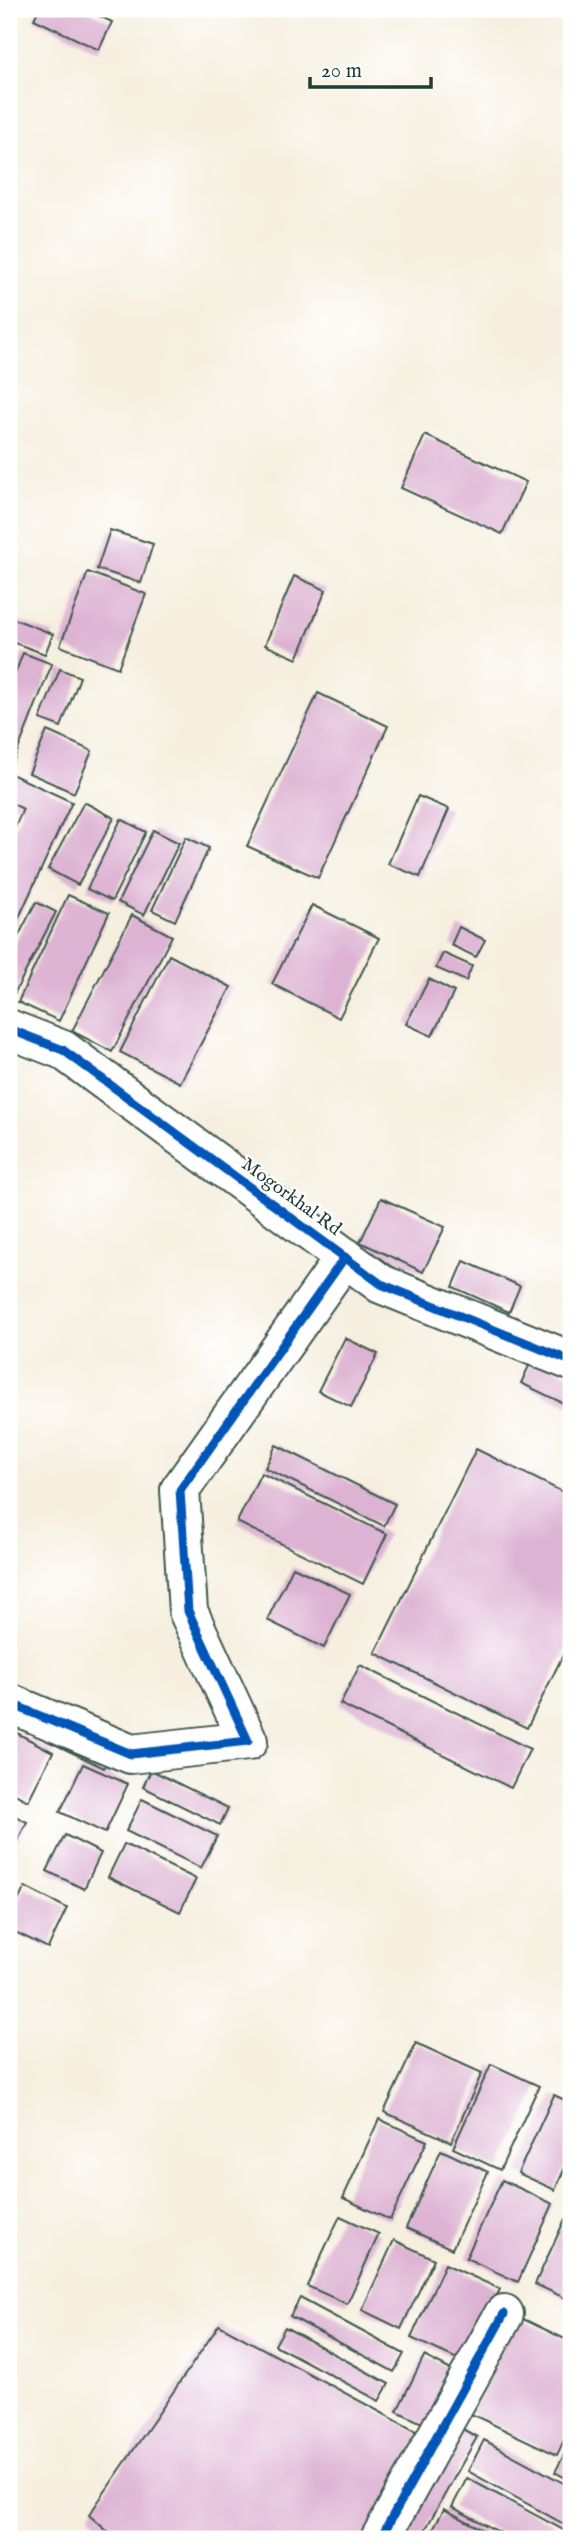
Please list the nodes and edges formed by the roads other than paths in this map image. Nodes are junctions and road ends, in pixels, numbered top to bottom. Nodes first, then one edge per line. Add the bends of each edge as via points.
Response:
1 (9, 1029) edge
2 (345, 1257) junction
3 (571, 1361) edge
4 (9, 1703) edge
5 (504, 2315) dead end
6 (380, 2539) edge

1 - 2 street, Mogorkhal Rd via 63,1050
2 - 3 street, Mogorkhal Rd via 381,1284
2 - 4 street via 180,1490 188,1611 248,1741 131,1754
5 - 6 street

